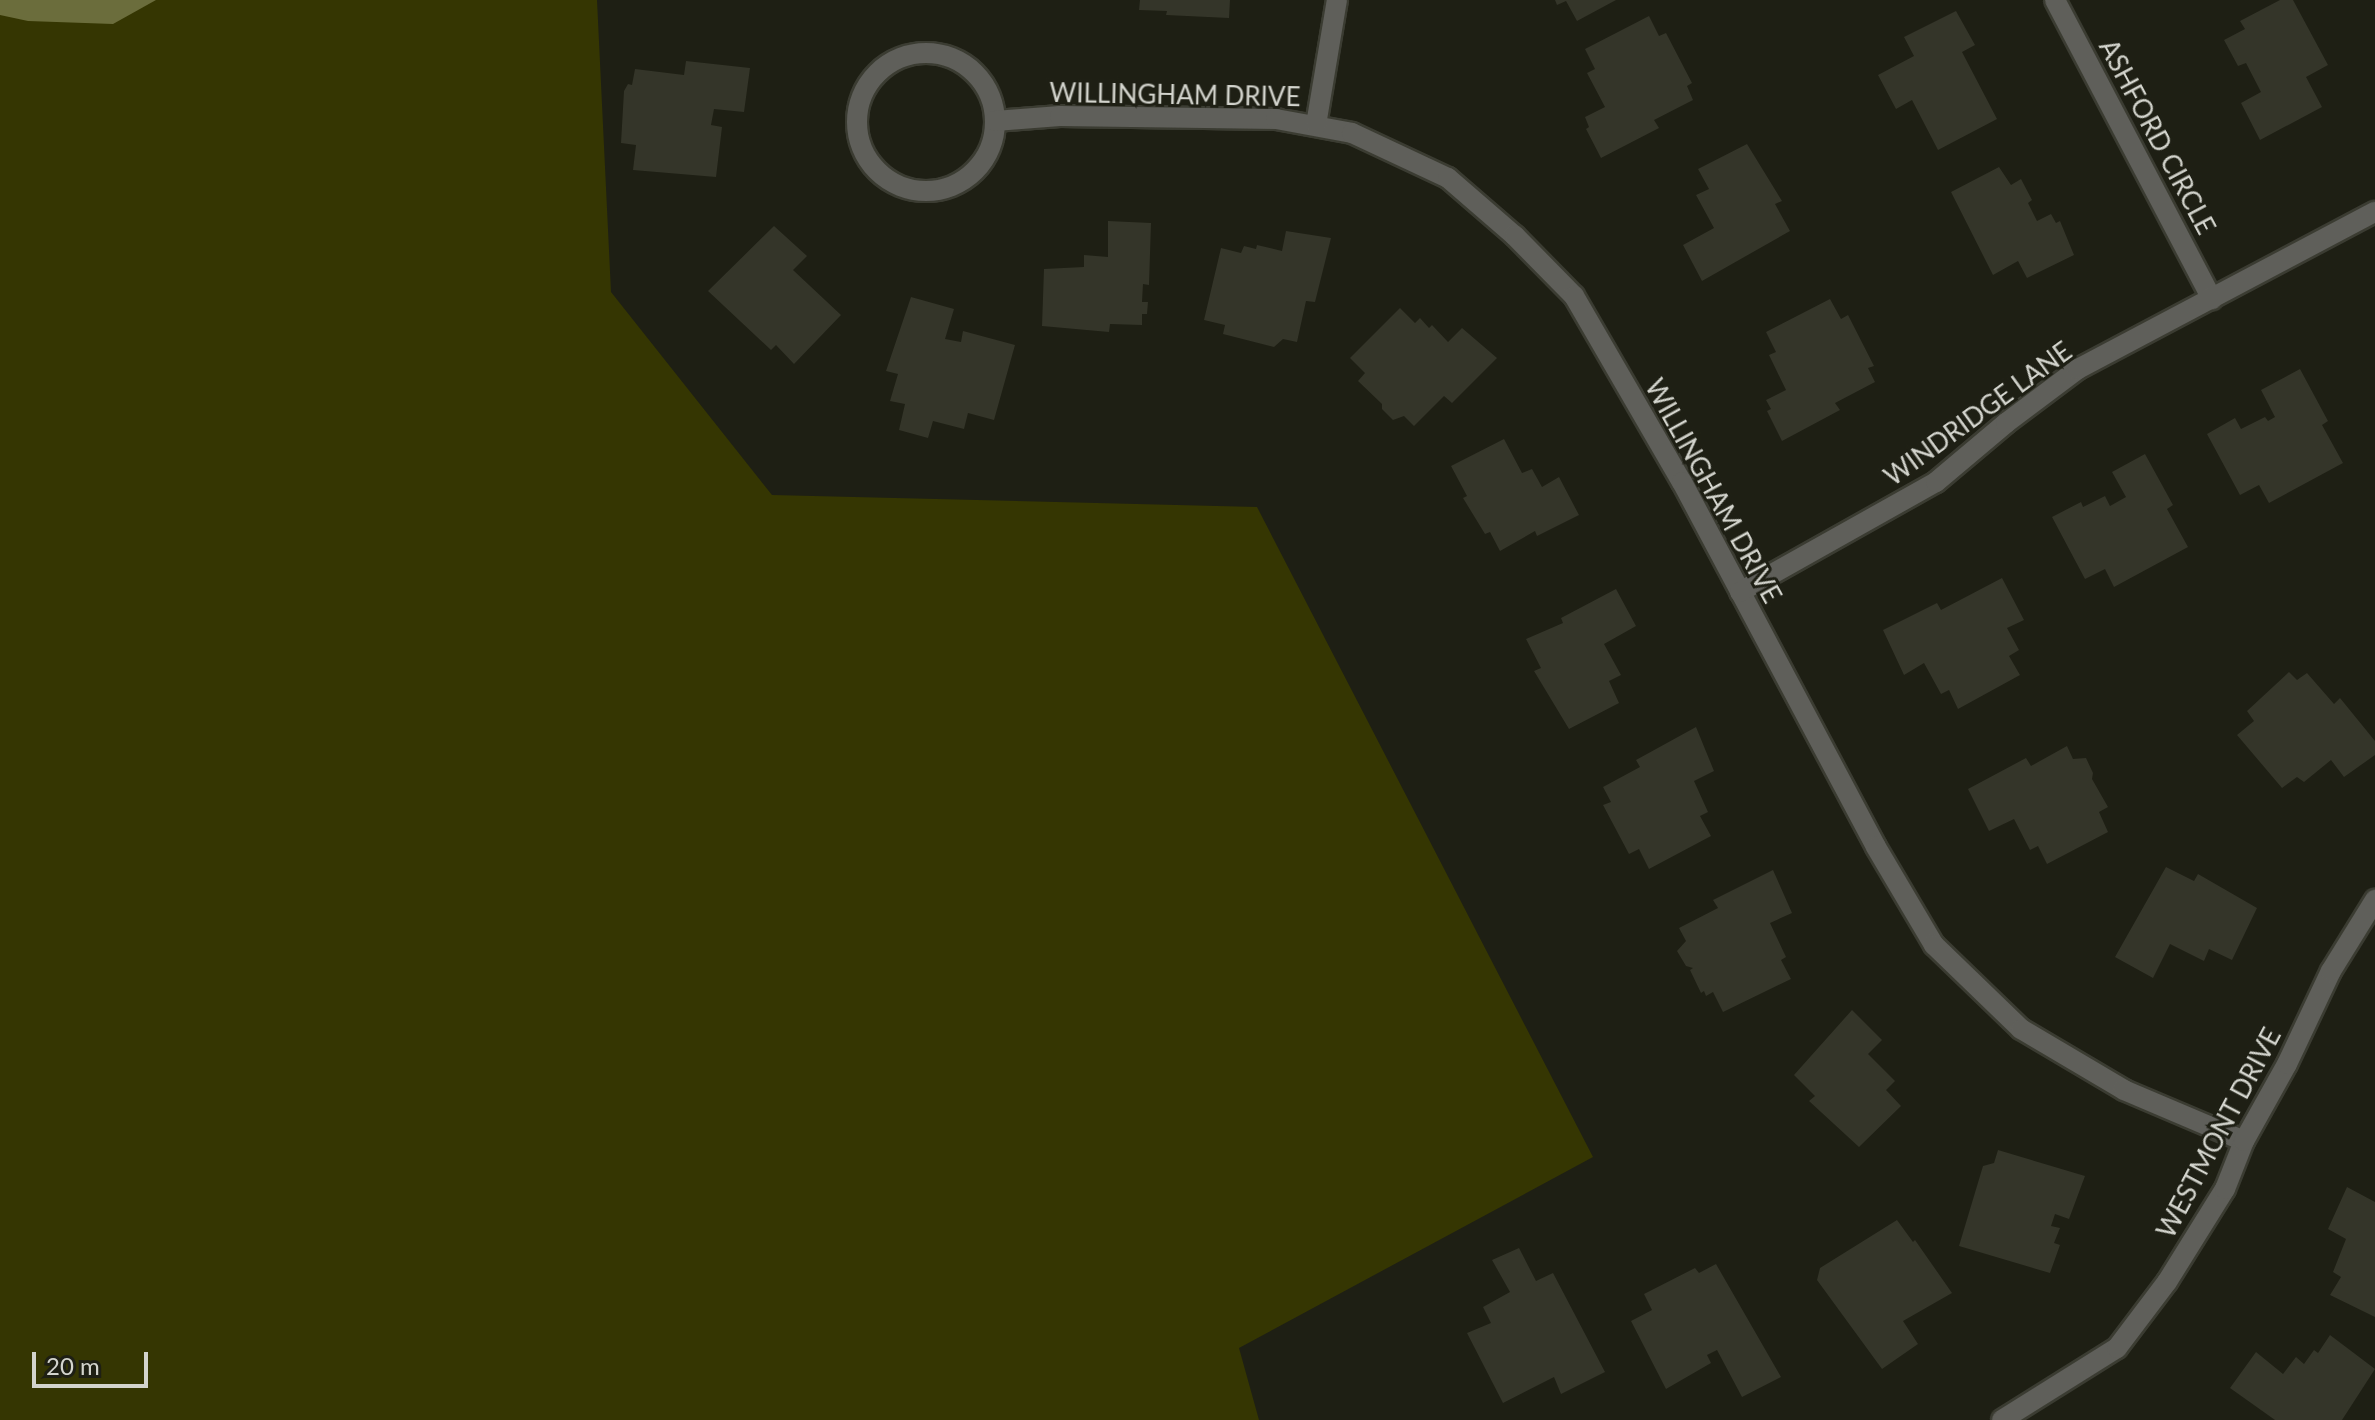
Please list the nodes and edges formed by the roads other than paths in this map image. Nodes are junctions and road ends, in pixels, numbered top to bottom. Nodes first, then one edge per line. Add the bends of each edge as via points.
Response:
1 (1337, 0) edge
2 (2055, 0) edge
3 (995, 121) junction
4 (1316, 125) junction
5 (2375, 212) edge
6 (2212, 299) junction
7 (1740, 592) junction
8 (2375, 900) edge
9 (2244, 1141) junction
10 (2002, 1420) edge

1 - 4 street
2 - 6 street, ASHFORD CIRCLE
3 - 3 street via 991,97 978,76 959,61 924,53 889,63 871,78 856,124 861,148 874,168 893,183 927,191 962,182 980,166 992,144
3 - 4 street, WILLINGHAM DRIVE via 1229,117
4 - 7 street, WILLINGHAM DRIVE via 1352,133 1448,178 1574,296
5 - 6 street, WINDRIDGE LANE
6 - 7 street, WINDRIDGE LANE via 2078,369 1936,482
7 - 9 street, WILLINGHAM DRIVE via 1934,945 2021,1029 2124,1090
8 - 9 street, WESTMONT DRIVE via 2331,971
9 - 10 street, WESTMONT DRIVE via 2225,1189 2167,1282 2117,1348

